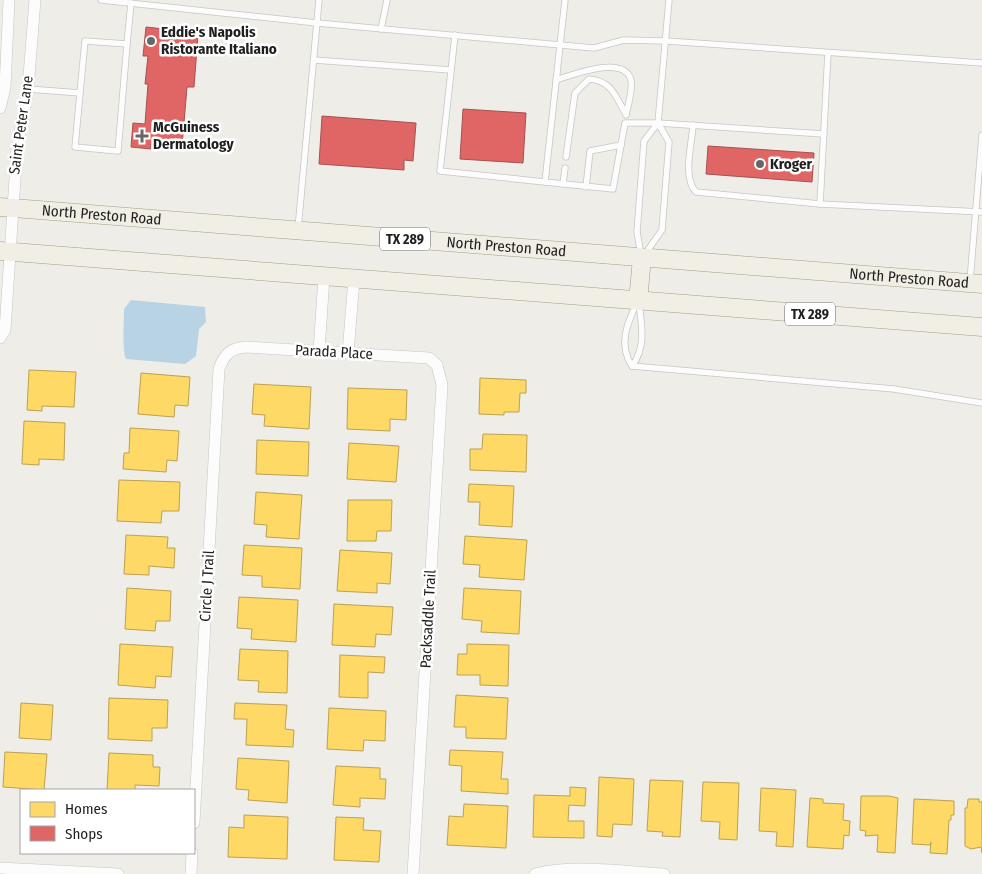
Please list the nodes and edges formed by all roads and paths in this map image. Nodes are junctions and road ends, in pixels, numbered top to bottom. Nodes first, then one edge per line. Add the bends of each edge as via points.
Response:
1 (9, 0) edge
2 (34, 0) edge
3 (101, 0) edge
4 (319, 0) edge
5 (387, 0) edge
6 (565, 0) edge
7 (669, 0) edge
8 (131, 3) junction
9 (317, 23) junction
10 (382, 29) junction
11 (455, 35) junction
12 (666, 41) junction
13 (127, 44) junction
14 (561, 45) junction
15 (828, 53) junction
16 (314, 60) junction
17 (982, 64) edge
18 (451, 70) junction
19 (556, 80) junction
20 (28, 89) junction
21 (80, 93) junction
22 (0, 108) edge
23 (626, 114) junction
24 (658, 122) junction
25 (624, 123) junction
26 (693, 125) junction
27 (824, 134) junction
28 (982, 135) edge
29 (621, 145) junction
30 (566, 156) dead end
31 (565, 168) dead end
32 (545, 182) junction
33 (564, 184) junction
34 (586, 187) junction
35 (820, 204) junction
36 (6, 208) edge
37 (979, 212) edge
38 (298, 231) junction
39 (4, 252) edge
40 (642, 258) junction
41 (324, 277) junction
42 (354, 279) junction
43 (976, 284) edge
44 (638, 301) junction
45 (982, 327) edge
46 (0, 338) edge
47 (319, 351) junction
48 (229, 352) joint
49 (348, 353) junction
50 (437, 365) joint
51 (632, 366) junction
52 (982, 403) edge
53 (195, 805) edge
54 (192, 854) edge
55 (0, 868) edge
56 (118, 874) edge
57 (191, 874) edge
58 (413, 874) edge
59 (535, 874) edge
60 (664, 874) edge

1 - 22 street, Saint Peter Lane via 5,87
2 - 20 street, Saint Peter Lane
3 - 8 lane
4 - 9 lane
5 - 10 lane
6 - 14 lane
7 - 12 lane
8 - 9 lane
8 - 13 lane
9 - 10 lane
9 - 16 lane
10 - 11 lane
11 - 14 lane
11 - 18 lane
12 - 14 lane via 624,40 594,48
12 - 15 lane
12 - 24 lane
13 - 21 lane via 85,40
13 - 21 lane via 118,150 76,147
14 - 19 lane
15 - 17 lane
15 - 27 lane
16 - 18 lane
16 - 38 lane
18 - 32 lane via 440,170
19 - 23 lane via 585,70 620,69 631,82
19 - 32 lane
20 - 21 lane
20 - 36 street, Saint Peter Lane
23 - 25 lane
23 - 30 lane via 609,86 601,80 589,79 575,93
24 - 25 lane
24 - 26 lane
24 - 40 lane via 644,141 637,232
24 - 40 lane via 669,142 662,230
25 - 29 lane
26 - 27 lane
26 - 35 lane via 689,177 696,192
27 - 35 lane
28 - 37 lane
29 - 34 lane via 590,151
29 - 34 lane via 613,190
31 - 33 lane
32 - 33 lane
33 - 34 lane
35 - 37 lane
36 - 38 main road, North Preston Road / TX 289
36 - 39 street, Saint Peter Lane
37 - 43 lane
38 - 40 main road, North Preston Road / TX 289
39 - 41 main road, TX 289
39 - 46 street, Saint Peter Lane via 5,330
40 - 43 main road, North Preston Road / TX 289
40 - 44 main road
41 - 42 main road, TX 289
41 - 47 street
42 - 44 main road, TX 289
42 - 49 street
44 - 45 main road, TX 289
44 - 51 lane via 642,327 640,355
44 - 51 lane via 626,325 624,354
47 - 48 street, Parada Place via 237,348
47 - 49 street, Parada Place
48 - 53 street, Circle J Trail via 223,357 219,369
49 - 50 street, Parada Place via 417,356 429,358
50 - 58 street, Packsaddle Trail via 442,385
51 - 52 lane via 894,389
54 - 57 street
55 - 56 street
59 - 60 street via 577,869

